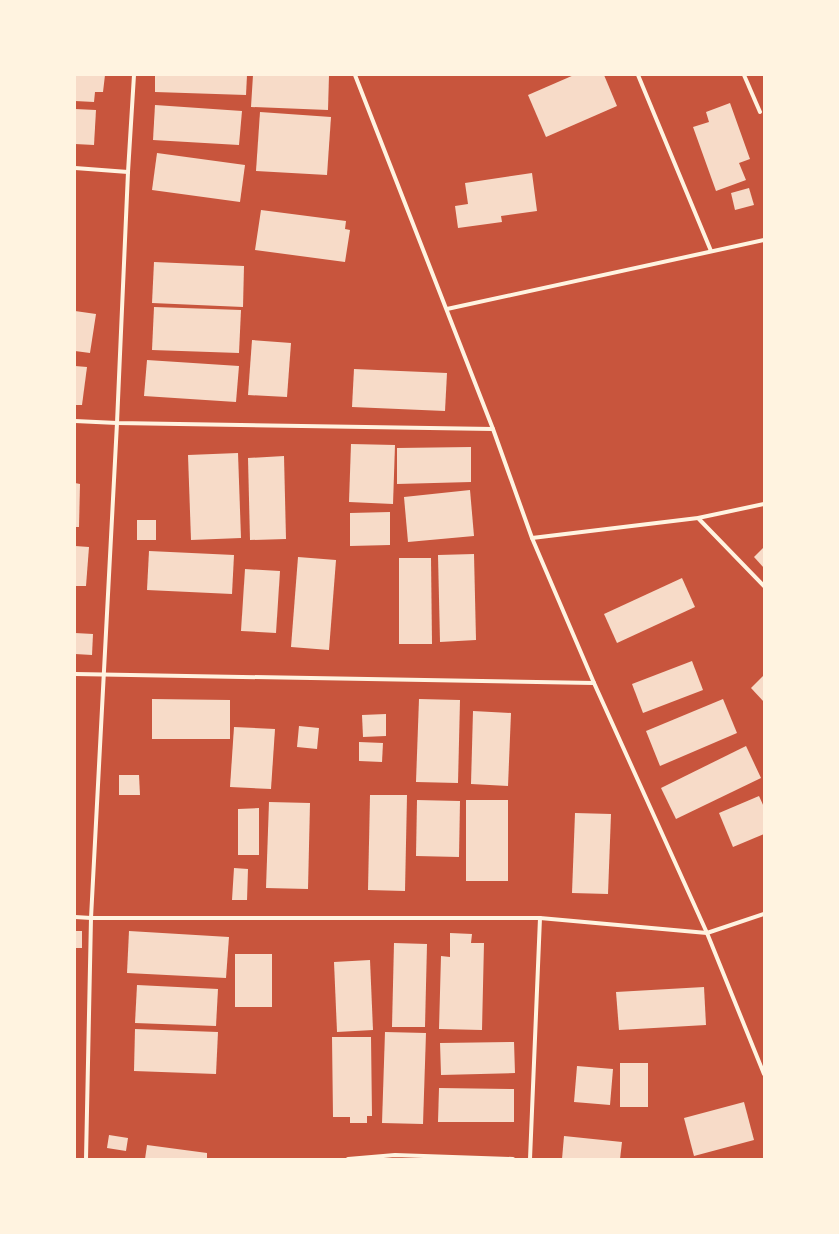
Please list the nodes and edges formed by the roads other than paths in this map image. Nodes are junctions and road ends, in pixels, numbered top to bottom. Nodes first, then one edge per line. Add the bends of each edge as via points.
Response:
1 (134, 75) edge
2 (355, 75) edge
3 (638, 75) edge
4 (744, 75) edge
5 (760, 112) dead end
6 (75, 168) edge
7 (128, 172) junction
8 (764, 240) edge
9 (711, 250) junction
10 (447, 309) junction
11 (75, 421) edge
12 (117, 423) junction
13 (493, 429) junction
14 (764, 504) edge
15 (698, 518) junction
16 (532, 538) junction
17 (764, 586) edge
18 (75, 674) edge
19 (104, 675) junction
20 (594, 683) junction
21 (764, 914) edge
22 (75, 917) edge
23 (91, 918) junction
24 (540, 918) junction
25 (707, 932) junction
26 (764, 1074) edge
27 (86, 1159) edge
28 (348, 1159) edge
29 (513, 1159) edge
30 (530, 1159) edge

1 - 7 street
2 - 10 street
3 - 9 street
4 - 5 street
6 - 7 street
7 - 12 street
8 - 9 street
9 - 10 street
10 - 13 street
11 - 12 street
12 - 13 street
12 - 19 street
13 - 16 street
14 - 15 street
15 - 16 street
15 - 17 street
16 - 20 street
18 - 19 street
19 - 20 street
19 - 23 street
20 - 25 street
21 - 25 street
22 - 23 street
23 - 24 street
23 - 27 street
24 - 25 street
24 - 30 street
25 - 26 street
28 - 29 street via 395,1155

